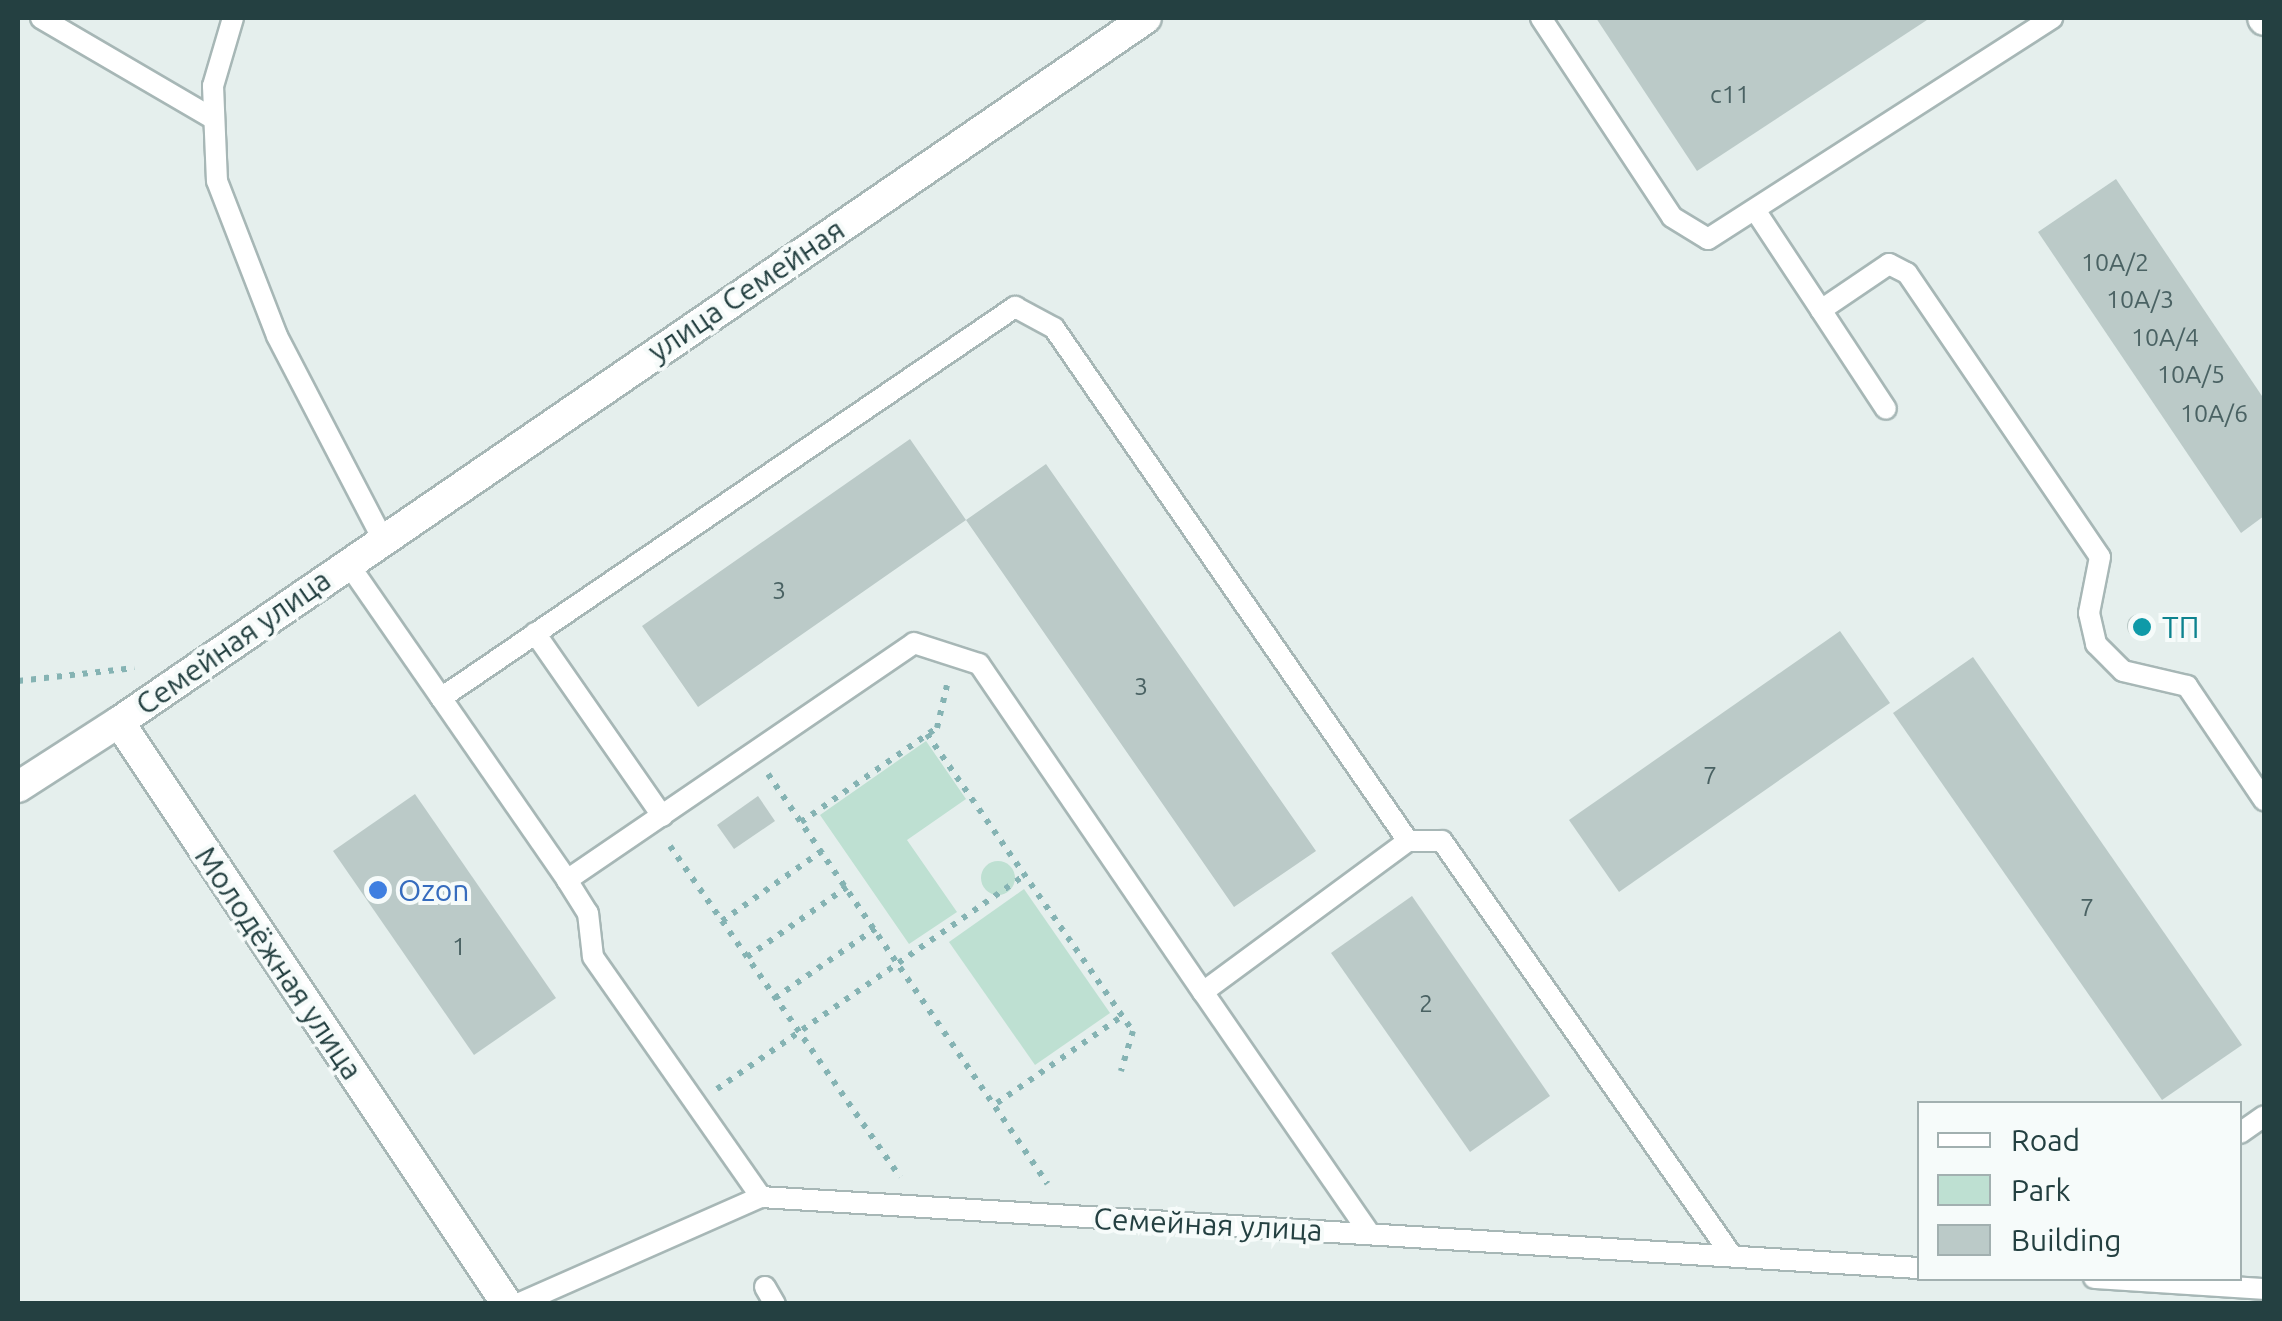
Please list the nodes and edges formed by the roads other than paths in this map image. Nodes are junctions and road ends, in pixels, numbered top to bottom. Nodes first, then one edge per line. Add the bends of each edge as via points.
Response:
1 (41, 18) edge
2 (232, 18) edge
3 (1146, 18) edge
4 (1540, 18) edge
5 (2039, 21) edge
6 (212, 118) junction
7 (1756, 213) junction
8 (1821, 310) junction
9 (1886, 409) dead end
10 (382, 538) junction
11 (347, 562) junction
12 (534, 633) junction
13 (441, 698) junction
14 (118, 722) junction
15 (18, 787) edge
16 (2264, 800) edge
17 (657, 818) junction
18 (1408, 841) junction
19 (568, 880) junction
20 (1203, 992) junction
21 (2264, 1116) edge
22 (2242, 1132) edge
23 (761, 1198) junction
24 (1368, 1234) junction
25 (1732, 1256) junction
26 (1917, 1268) edge
27 (2159, 1281) edge
28 (2264, 1289) edge
29 (507, 1304) edge
30 (518, 1304) edge

1 - 6 lane
2 - 6 lane
3 - 10 street, улица Семейная
4 - 7 lane via 1686,230 1708,239
5 - 7 lane
6 - 10 lane via 218,181 277,336
7 - 8 lane
8 - 9 lane
8 - 16 lane via 1889,264 1907,273 2100,557 2090,613 2096,644 2122,671 2187,686
10 - 11 street, улица Семейная
11 - 13 lane
11 - 14 street, Семейная улица
12 - 13 lane
12 - 17 lane
12 - 18 lane via 1015,306 1054,328
13 - 19 lane
14 - 15 street
14 - 29 street, Молодёжная улица
17 - 19 lane
17 - 20 lane via 914,643 955,649 979,664
18 - 20 lane
18 - 25 lane via 1449,848
19 - 23 lane via 588,913 594,957
20 - 24 lane
21 - 22 lane
23 - 24 lane, Семейная улица
23 - 30 lane, Семейная улица
24 - 25 lane, Семейная улица
25 - 26 lane, Семейная улица
27 - 28 lane

